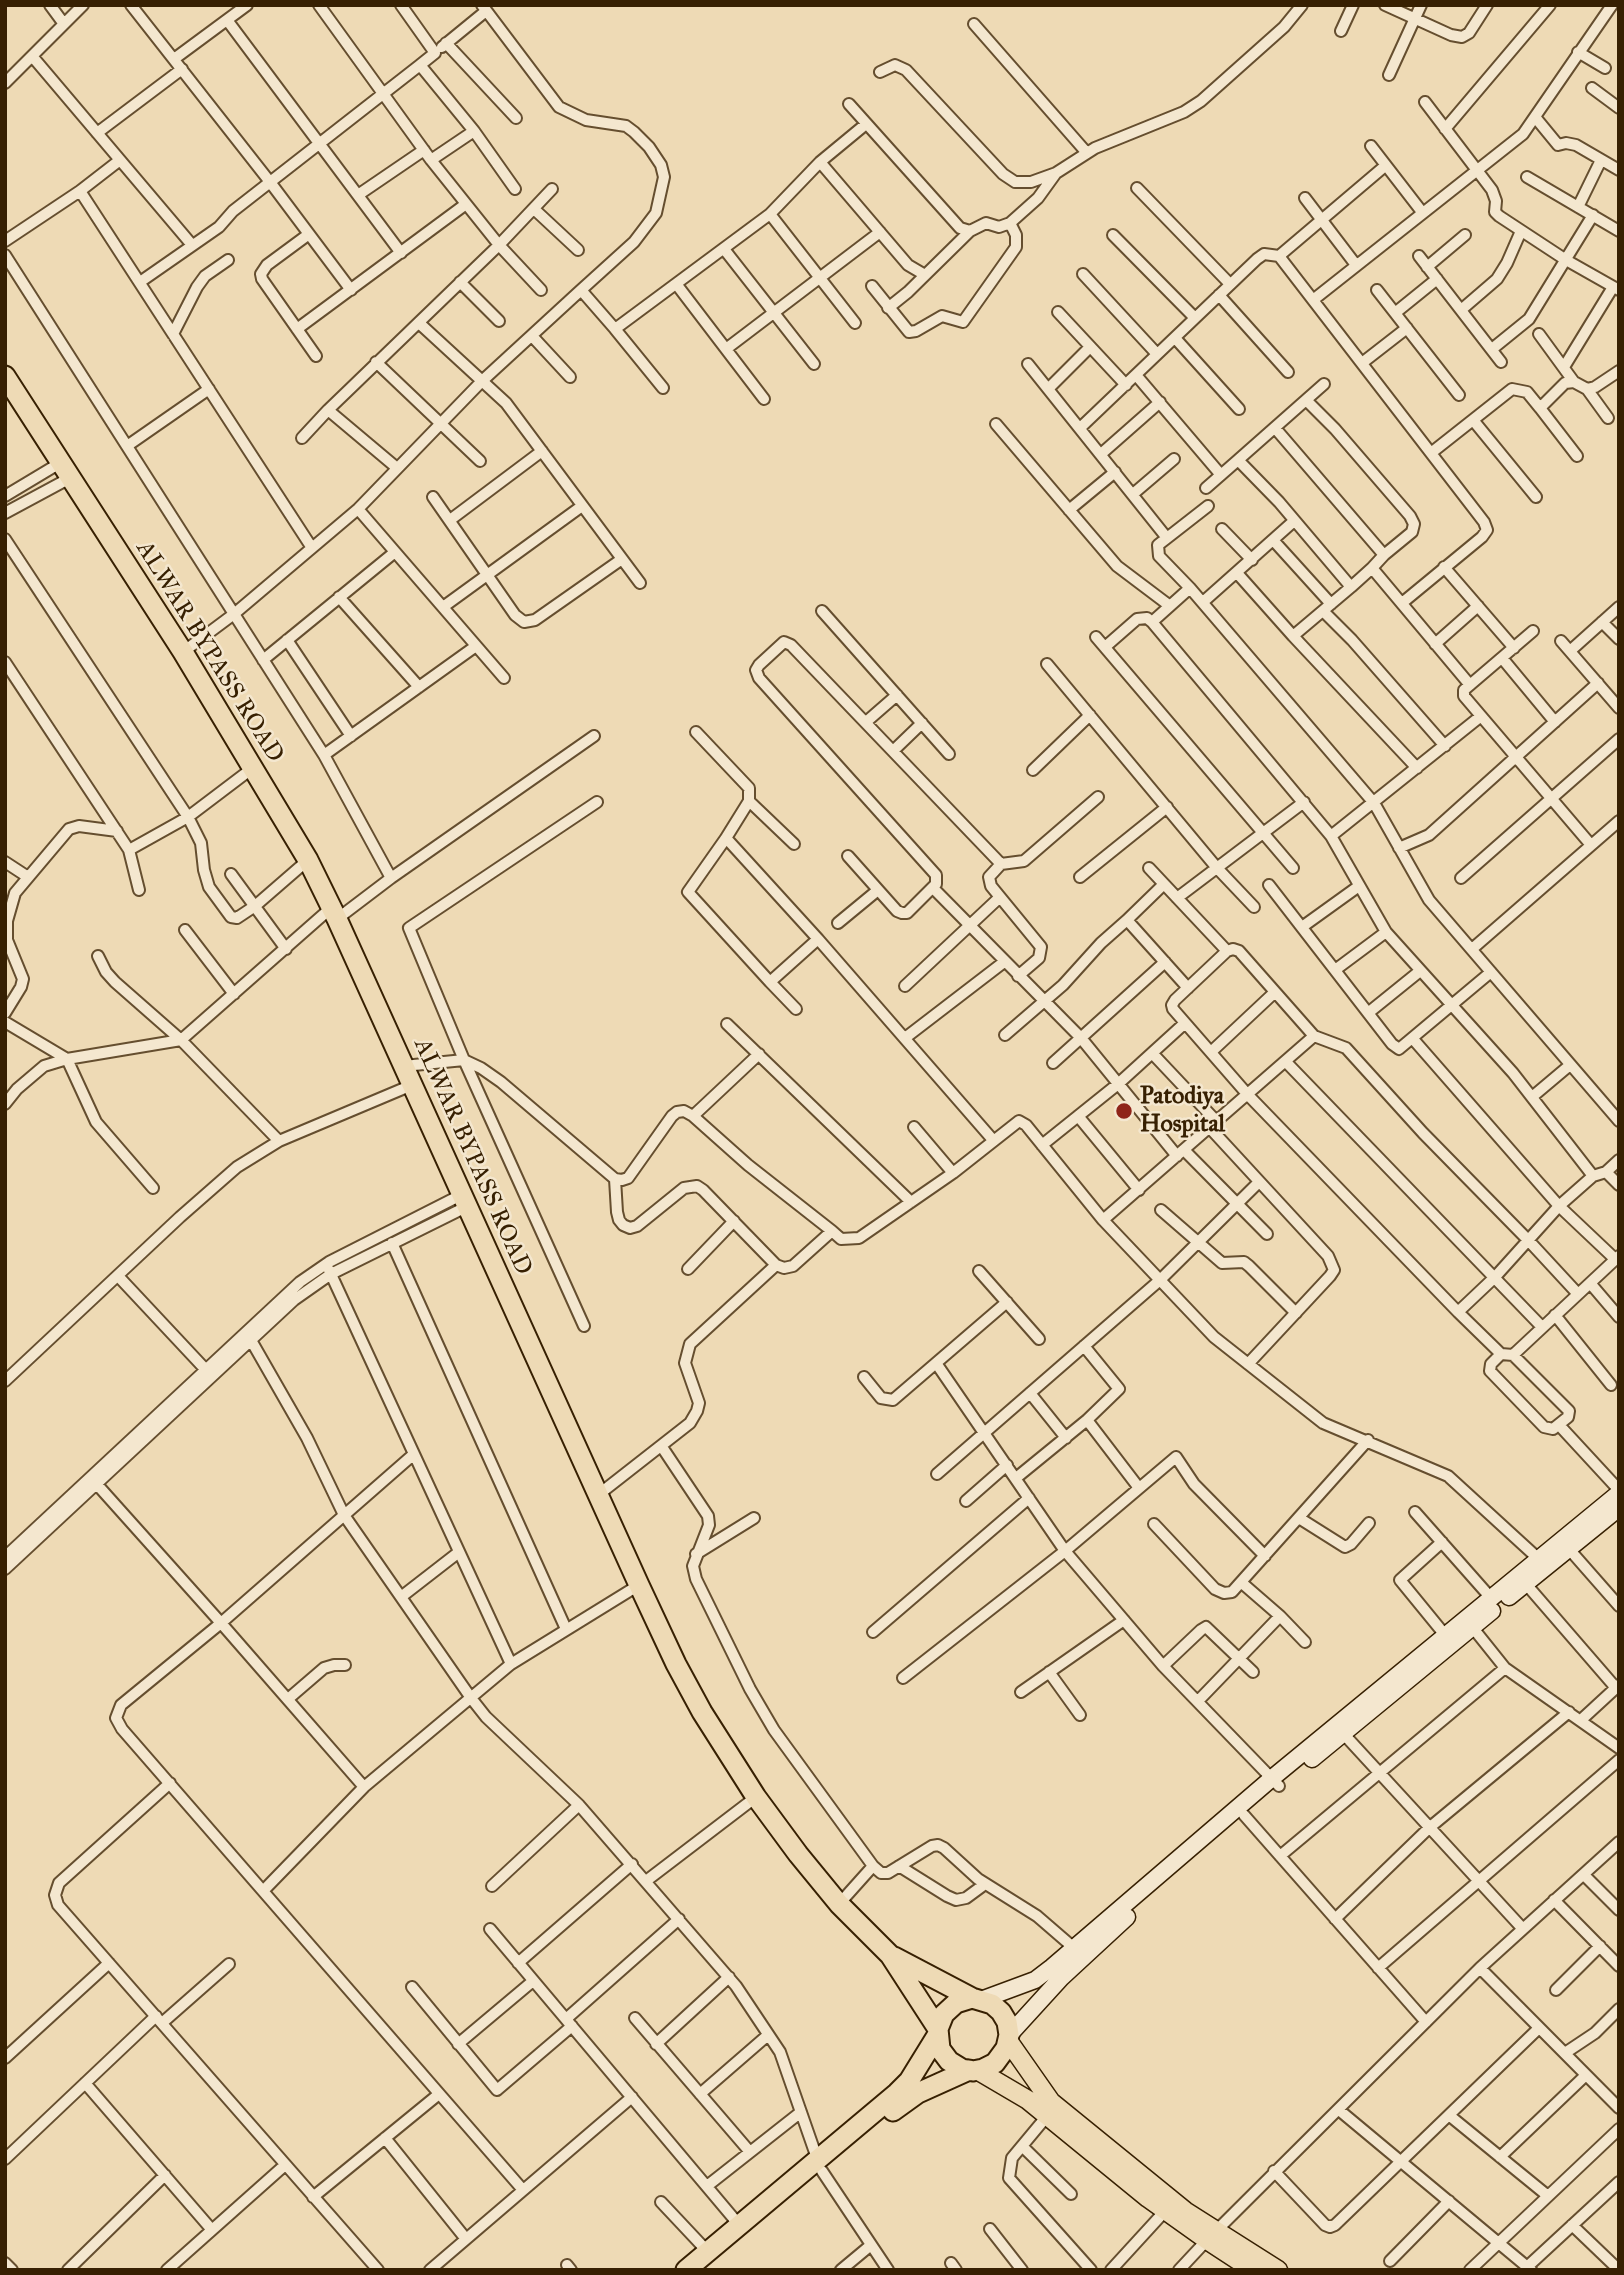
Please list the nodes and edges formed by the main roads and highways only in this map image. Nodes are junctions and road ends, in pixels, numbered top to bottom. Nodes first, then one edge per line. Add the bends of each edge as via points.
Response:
1 (5, 376) edge
2 (890, 1955) junction
3 (977, 1999) junction
4 (938, 2032) junction
5 (1009, 2038) junction
6 (973, 2070) junction
7 (1049, 2109) junction
8 (820, 2166) junction
9 (1211, 2236) junction
10 (704, 2261) edge
11 (687, 2270) edge
12 (1253, 2270) edge
13 (1278, 2270) edge

1 - 2 highway, ALWAR BYPASS ROAD via 183,652 308,860 639,1585 702,1712 798,1854
2 - 3 highway
2 - 4 highway
3 - 4 highway via 956,2003 944,2014
3 - 5 highway via 1001,2012
4 - 6 highway via 940,2049 949,2061
4 - 8 highway via 909,2081
5 - 6 highway via 1000,2059
5 - 7 main road
6 - 7 main road
6 - 8 highway via 918,2093
7 - 9 main road
7 - 9 main road via 1165,2211
8 - 10 highway
8 - 10 highway via 740,2226
9 - 12 main road
9 - 13 main road
10 - 11 highway

